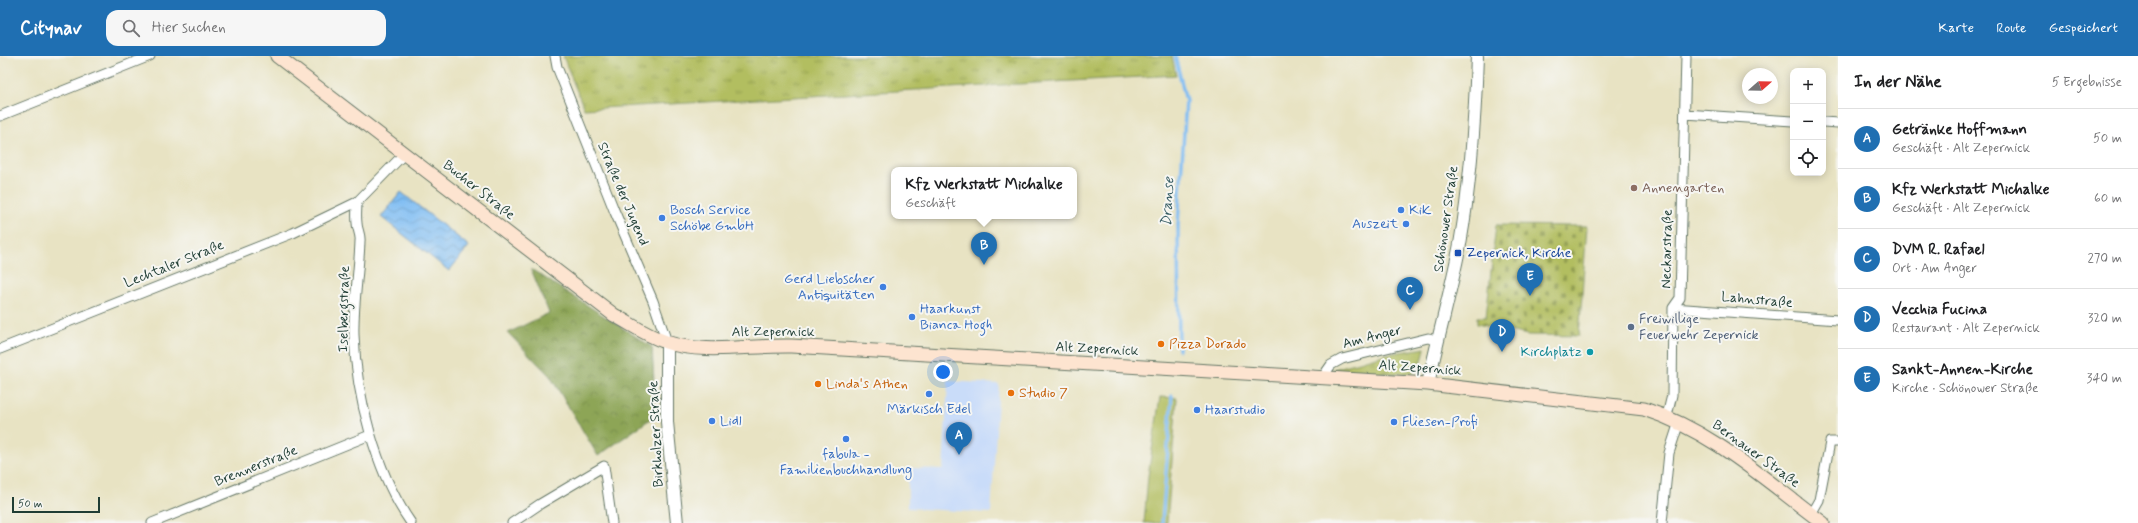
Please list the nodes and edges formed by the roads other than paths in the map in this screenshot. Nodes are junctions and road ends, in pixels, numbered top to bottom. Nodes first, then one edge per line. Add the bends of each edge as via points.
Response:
1 (150, 56) edge
2 (277, 56) edge
3 (555, 56) edge
4 (1477, 56) edge
5 (1686, 56) edge
6 (1685, 114) junction
7 (0, 116) edge
8 (1790, 121) edge
9 (1826, 122) edge
10 (1838, 123) edge
11 (405, 153) junction
12 (357, 202) junction
13 (1673, 308) junction
14 (1838, 320) edge
15 (1437, 340) junction
16 (667, 342) junction
17 (0, 349) edge
18 (1322, 378) junction
19 (1428, 384) junction
20 (1667, 416) junction
21 (1679, 422) junction
22 (370, 435) junction
23 (1838, 442) edge
24 (1811, 514) junction
25 (152, 523) edge
26 (411, 523) edge
27 (512, 523) edge
28 (612, 523) edge
29 (677, 523) edge
30 (1662, 523) edge
31 (1823, 523) edge

1 - 7 street
2 - 11 main road, Bucher Straße
3 - 16 street, Straße der Jugend via 559,74 654,301
4 - 15 street, Schönower Straße via 1474,131 1462,226 1451,288
5 - 6 street, Neckarstraße
6 - 8 street
6 - 13 street, Neckarstraße via 1680,298
9 - 10 street
11 - 12 street
11 - 16 main road, Bucher Straße via 614,315
12 - 17 street, Lechtaler Straße via 293,233
12 - 22 street, Iselbergstraße via 356,222 361,239 354,336
13 - 14 street, Lahnstraße
13 - 20 street, Neckarstraße via 1672,396
15 - 18 street, Am Anger via 1428,338 1342,359 1331,365
15 - 19 street, Schönower Straße
16 - 18 main road, Alt Zepernick via 697,348 791,346
16 - 29 street, Birkholzer Straße via 667,422
18 - 19 main road, Alt Zepernick
19 - 20 main road, Alt Zepernick via 1644,409
20 - 21 main road, Bernauer Straße
21 - 24 main road, Bernauer Straße via 1704,435
21 - 30 street via 1669,453
22 - 25 street, Brennerstraße
22 - 26 street, Iselbergstraße via 400,507
23 - 24 street via 1830,442 1819,500
24 - 31 main road, Bernauer Straße
27 - 28 street via 604,466

